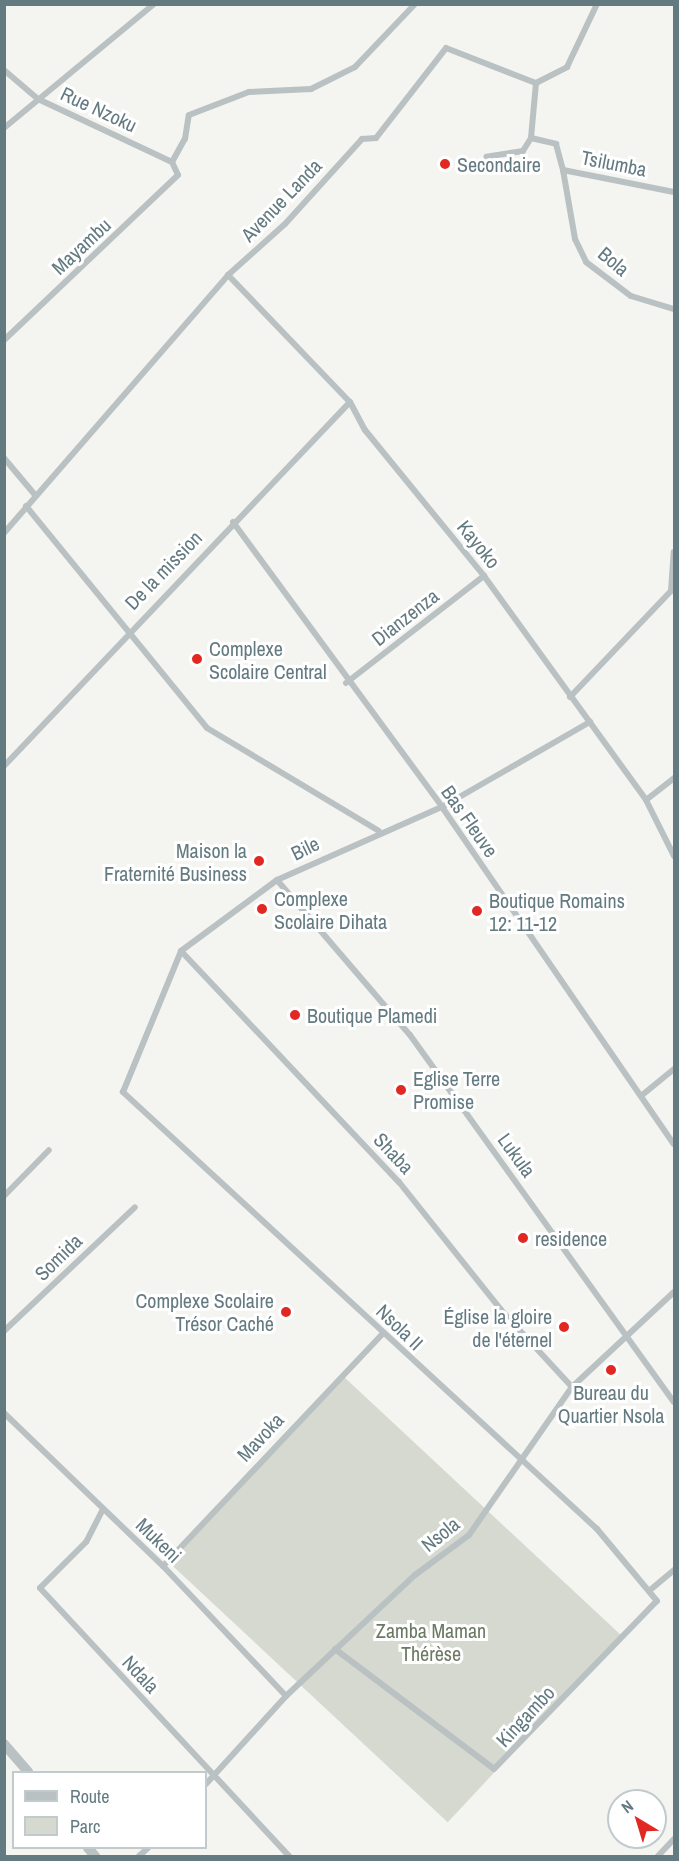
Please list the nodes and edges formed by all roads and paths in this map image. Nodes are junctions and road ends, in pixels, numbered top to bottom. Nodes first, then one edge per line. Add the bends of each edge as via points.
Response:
1 (154, 4) edge
2 (415, 4) edge
3 (597, 4) edge
4 (4, 70) edge
5 (536, 83) junction
6 (38, 99) junction
7 (4, 128) edge
8 (531, 138) junction
9 (486, 157) dead end
10 (172, 162) junction
11 (563, 170) junction
12 (675, 192) edge
13 (228, 275) junction
14 (675, 309) edge
15 (4, 340) edge
16 (350, 402) junction
17 (4, 458) edge
18 (35, 495) junction
19 (26, 506) junction
20 (233, 522) junction
21 (4, 533) edge
22 (675, 552) edge
23 (484, 576) junction
24 (125, 634) junction
25 (346, 683) junction
26 (570, 697) junction
27 (590, 722) junction
28 (4, 766) edge
29 (675, 778) edge
30 (646, 800) junction
31 (442, 807) junction
32 (379, 831) junction
33 (675, 856) edge
34 (277, 880) junction
35 (181, 951) junction
36 (675, 1069) edge
37 (641, 1096) junction
38 (675, 1144) edge
39 (49, 1150) dead end
40 (4, 1196) edge
41 (135, 1208) dead end
42 (675, 1292) edge
43 (4, 1331) edge
44 (383, 1333) junction
45 (628, 1338) junction
46 (572, 1387) junction
47 (675, 1402) edge
48 (4, 1413) edge
49 (522, 1464) junction
50 (104, 1509) junction
51 (163, 1566) junction
52 (675, 1570) edge
53 (649, 1591) junction
54 (335, 1649) junction
55 (286, 1696) junction
56 (4, 1744) edge
57 (26, 1771) edge
58 (213, 1776) junction
59 (207, 1783) edge
60 (675, 1839) edge
61 (289, 1857) edge
62 (658, 1857) edge

1 - 6 street
2 - 10 street via 355,67 311,89 249,93 189,115 185,139
3 - 5 street via 567,67
4 - 6 street, Rue Nzoku
5 - 8 street
5 - 13 street, Avenue Landa via 446,48 376,138 362,139 285,224
6 - 7 street
6 - 10 street, Rue Nzoku
8 - 9 street via 523,151
8 - 11 street, Tsilumba via 556,144
10 - 15 street, Mayambu via 178,175
11 - 12 street, Tsilumba
11 - 14 street, Bola via 575,239 586,262 631,296
13 - 16 street, Kayoko
13 - 18 street, Avenue Landa via 118,407
16 - 20 street, De la mission
16 - 23 street, Kayoko via 365,430
17 - 18 street
18 - 19 street, Avenue Landa
19 - 21 street, Avenue Landa
19 - 24 street
20 - 24 street, De la mission
20 - 25 street, Bas Fleuve
22 - 26 street via 671,591
23 - 25 street, Dianzenza
23 - 26 street, Kayoko
24 - 28 street, De la mission
24 - 32 street via 207,728
25 - 31 street, Bas Fleuve
26 - 27 street, Kayoko
27 - 30 street, Kayoko
27 - 31 street, Bile
29 - 30 street
30 - 33 street, Kayoko
31 - 32 street, Bile
31 - 37 street, Bas Fleuve
32 - 34 street, Bile
34 - 35 street, Bile
34 - 45 street, Lukula via 410,1035
35 - 44 street, Nsola II via 123,1092
35 - 46 street, Shaba via 399,1182 496,1303
36 - 37 street
37 - 38 street, Bas Fleuve
39 - 40 street
41 - 43 street, Somida
42 - 45 street, Nsola
44 - 49 street, Nsola II
44 - 51 street, Mavoka
45 - 46 street, Nsola
45 - 47 street, Lukula
46 - 49 street, Nsola
48 - 50 street, Mukeni
49 - 53 street, Nsola II via 597,1529
49 - 54 street, Nsola via 469,1535 415,1575
50 - 51 street, Mukeni
50 - 58 street, Ndala via 86,1542 40,1588
51 - 55 street, Mukeni
52 - 53 street
53 - 54 street, Kingambo via 656,1603 494,1769
54 - 55 street, Nsola
55 - 58 street, Nsola
56 - 57 street
58 - 59 street, Nsola
58 - 61 street, Ndala
60 - 62 street

